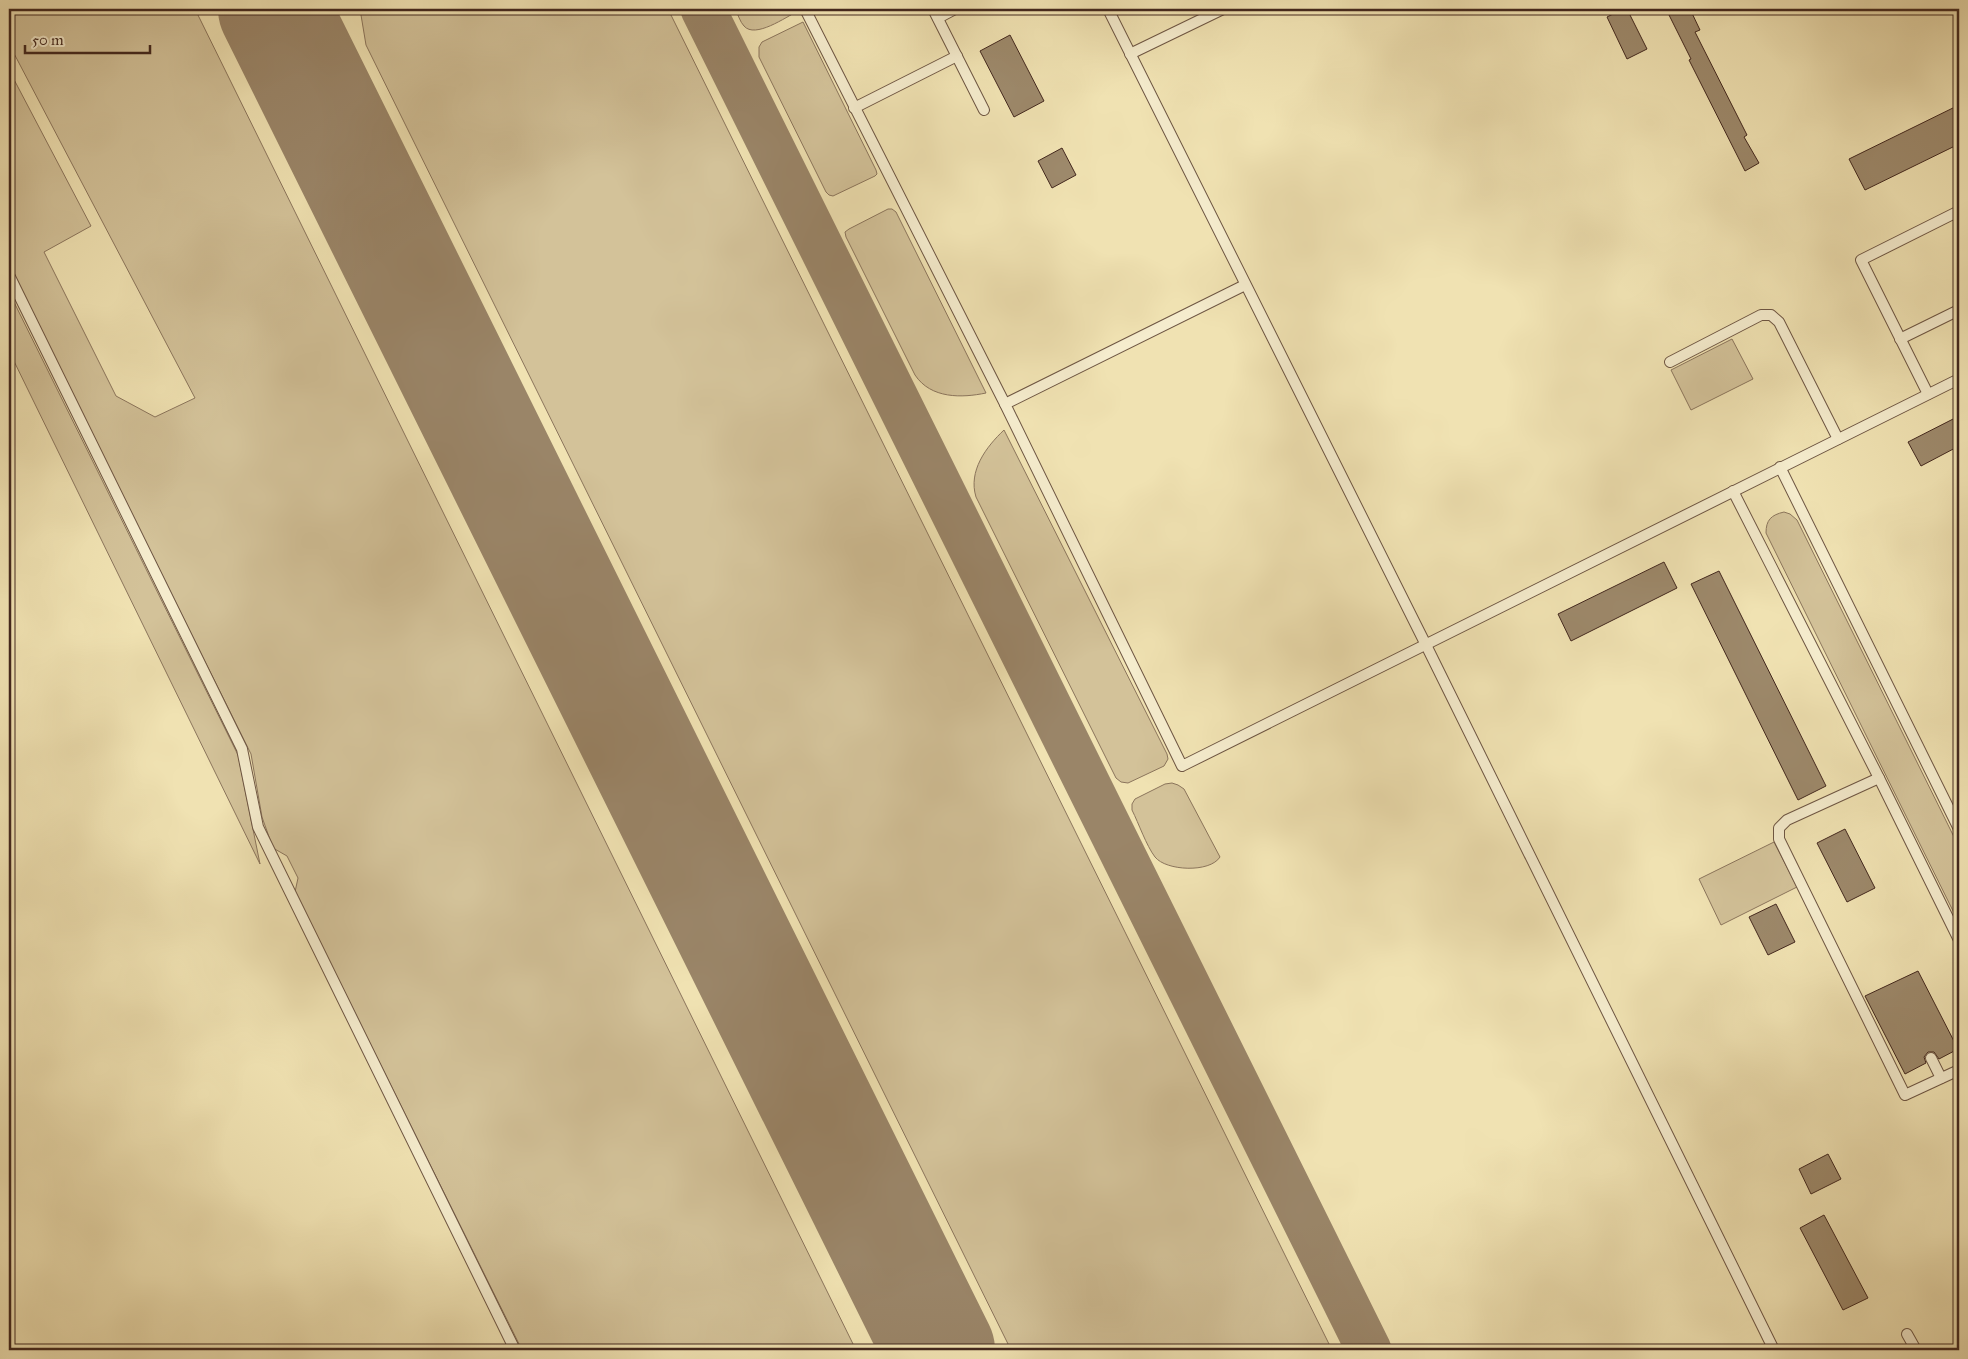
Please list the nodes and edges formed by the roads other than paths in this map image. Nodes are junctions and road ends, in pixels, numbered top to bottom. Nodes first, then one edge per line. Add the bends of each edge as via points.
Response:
1 (805, 9) edge
2 (955, 9) edge
3 (1108, 9) edge
4 (1223, 9) edge
5 (936, 13) edge
6 (1130, 54) junction
7 (957, 56) junction
8 (854, 108) junction
9 (984, 110) dead end
10 (1959, 216) edge
11 (9, 275) edge
12 (1245, 285) junction
13 (1959, 310) edge
14 (1900, 339) junction
15 (1670, 362) dead end
16 (1959, 379) edge
17 (1928, 394) junction
18 (1004, 404) junction
19 (1838, 439) junction
20 (1780, 467) junction
21 (1734, 491) junction
22 (1426, 645) junction
23 (1879, 778) junction
24 (1959, 829) edge
25 (1959, 940) edge
26 (1931, 1058) dead end
27 (1959, 1070) edge
28 (1941, 1078) junction
29 (1907, 1334) dead end
30 (515, 1350) edge
31 (1774, 1350) edge
32 (1916, 1350) edge

1 - 8 lane
2 - 5 lane
3 - 6 lane
4 - 6 lane
5 - 7 lane
6 - 12 lane
7 - 8 lane
7 - 9 lane
8 - 18 lane
10 - 14 lane via 1957,212 1861,260
11 - 30 lane via 242,749 258,827
12 - 18 lane
12 - 22 lane
13 - 14 lane
14 - 17 lane
15 - 19 lane via 1761,315 1771,315 1779,322
16 - 17 lane
17 - 19 lane
18 - 22 lane via 1182,766
19 - 20 lane
20 - 21 lane
20 - 24 lane
21 - 22 lane
21 - 23 lane
22 - 31 lane
23 - 25 lane
23 - 28 lane via 1787,820 1779,828 1779,840 1905,1095
26 - 28 lane
27 - 28 lane
29 - 32 lane

